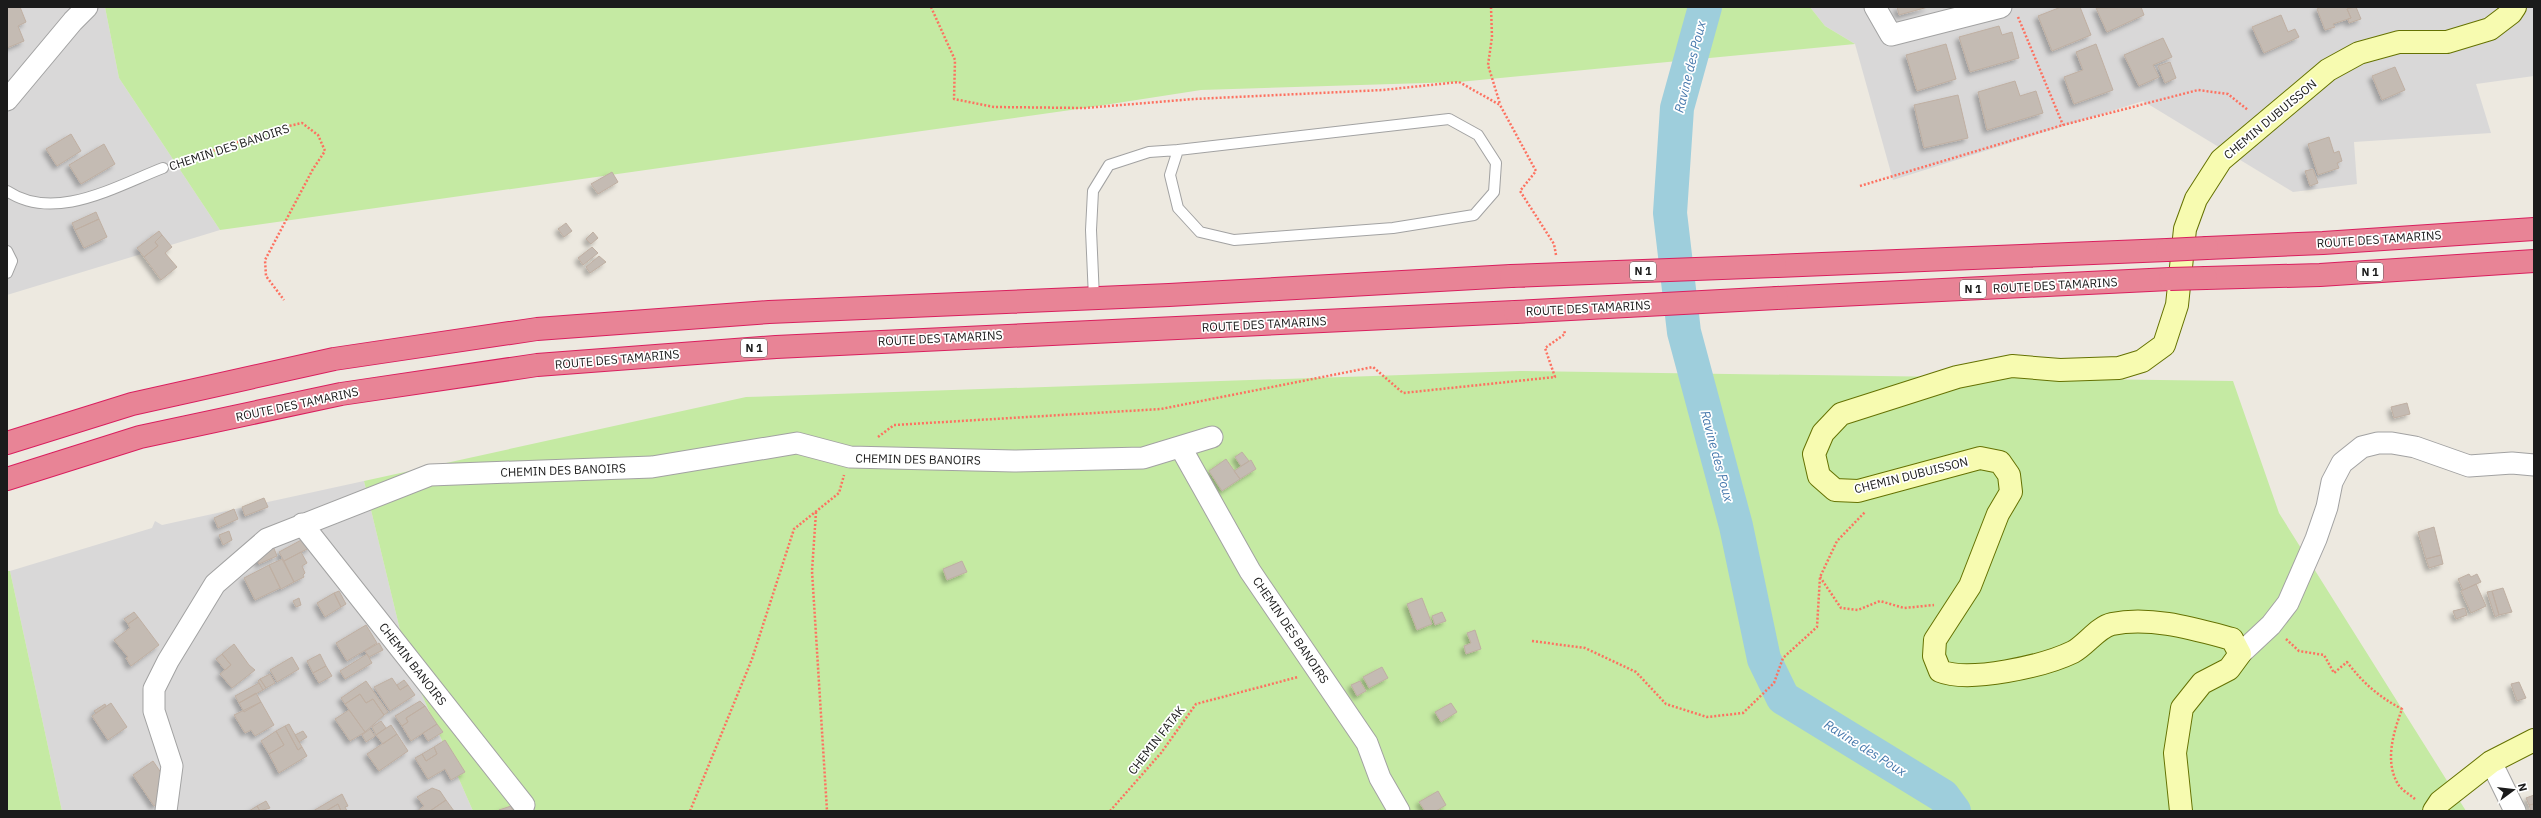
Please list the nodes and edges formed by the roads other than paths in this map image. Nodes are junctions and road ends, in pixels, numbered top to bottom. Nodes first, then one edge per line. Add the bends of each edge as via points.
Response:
1 (87, 7) edge
2 (1875, 7) edge
3 (2516, 7) edge
4 (2009, 11) edge
5 (7, 100) edge
6 (1178, 150) junction
7 (163, 168) road end
8 (7, 191) edge
9 (2534, 229) edge
10 (7, 251) edge
11 (2534, 261) edge
12 (7, 273) edge
13 (1094, 298) junction
14 (1212, 437) dead end
15 (7, 443) edge
16 (1181, 448) junction
17 (2534, 465) edge
18 (7, 479) edge
19 (302, 524) junction
20 (2240, 654) junction
21 (2534, 740) edge
22 (2491, 762) junction
23 (524, 805) dead end
24 (2426, 806) edge
25 (166, 811) edge
26 (1399, 811) edge
27 (2181, 811) edge
28 (2515, 811) edge

1 - 5 street
2 - 4 street via 1891,35
3 - 20 main road, CHEMIN DUBUISSON via 2483,32 2447,42 2398,42 2359,53 2328,70 2221,160 2196,199 2185,229 2176,305 2164,345 2142,361 2119,368 2060,370 2012,366 1957,377 1841,414 1824,433 1814,454 1819,476 1835,490 1858,491 1980,458 2000,462 2009,475 2011,492 1998,514 1970,586 1935,640 1934,656 1940,671 1951,676 1968,677 2022,668 2073,652 2110,624 2140,620 2232,639
6 - 6 lane via 1449,119 1478,135 1496,163 1494,192 1474,215 1394,228 1234,240 1200,232 1178,208 1170,175
6 - 13 lane via 1150,152 1110,165 1093,191 1091,230
7 - 8 lane via 71,203 32,202
9 - 13 highway, ROUTE DES TAMARINS / N 1, bridge via 2323,243 1511,276
10 - 12 lane via 12,261
11 - 18 highway, ROUTE DES TAMARINS / N 1, bridge via 2320,275 2206,278 776,346 537,365 325,397 140,437
13 - 15 highway, ROUTE DES TAMARINS / N 1 via 769,312 537,329 334,359 132,404
14 - 16 street, CHEMIN DES BANOIRS
16 - 19 street, CHEMIN DES BANOIRS via 1143,458 1014,461 850,457 797,443 652,467 430,475
16 - 26 street, CHEMIN DES BANOIRS via 1250,571 1367,743 1380,778
17 - 20 street via 2512,463 2469,466 2392,443 2362,447 2342,463 2332,482 2316,539 2288,603 2271,625
19 - 23 street, CHEMIN BANOIRS
19 - 25 street, CHEMIN DES BANOIRS via 267,539 214,584 154,689 154,711 172,766
20 - 27 main road via 2229,669 2202,683 2182,708 2175,753
21 - 22 main road
22 - 24 main road via 2440,802
22 - 28 street

